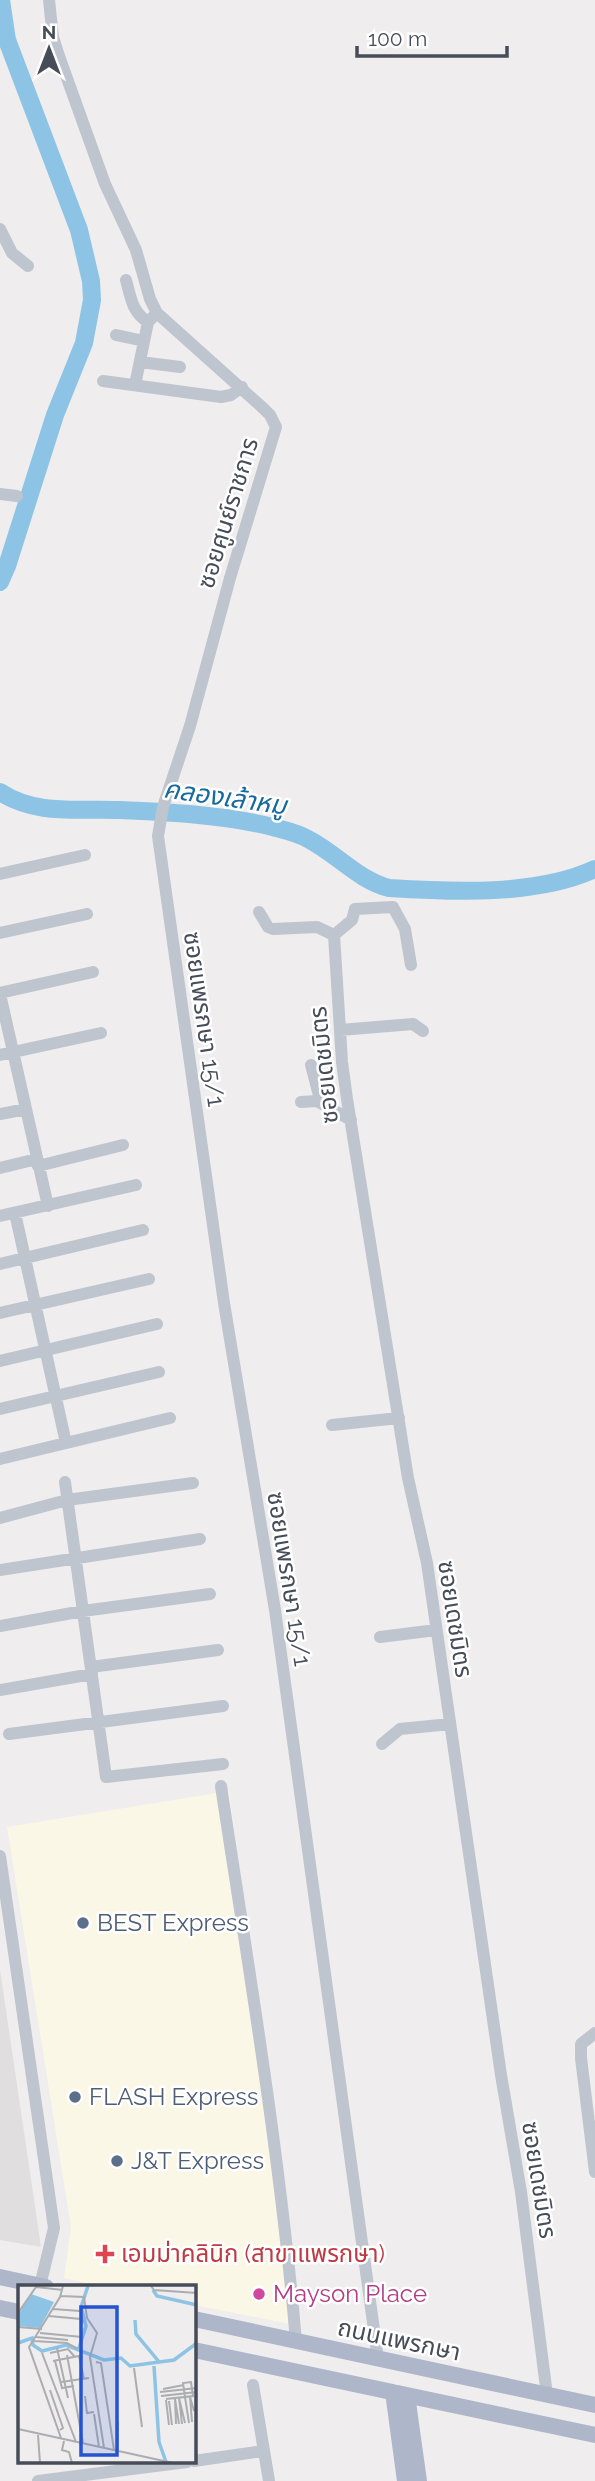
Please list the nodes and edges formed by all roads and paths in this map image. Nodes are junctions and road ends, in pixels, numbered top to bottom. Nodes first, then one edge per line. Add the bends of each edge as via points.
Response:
1 (49, 0) edge
2 (0, 229) edge
3 (28, 266) dead end
4 (126, 280) dead end
5 (153, 318) junction
6 (116, 335) dead end
7 (144, 341) junction
8 (140, 362) junction
9 (180, 367) dead end
10 (103, 381) dead end
11 (135, 385) junction
12 (242, 387) junction
13 (0, 494) edge
14 (17, 496) dead end
15 (163, 807) joint
16 (85, 855) dead end
17 (0, 874) edge
18 (259, 912) dead end
19 (87, 914) dead end
20 (0, 933) edge
21 (334, 935) junction
22 (411, 965) dead end
23 (93, 972) dead end
24 (0, 993) edge
25 (340, 1030) junction
26 (423, 1031) dead end
27 (101, 1033) dead end
28 (6, 1054) edge
29 (312, 1065) dead end
30 (301, 1102) dead end
31 (321, 1103) junction
32 (26, 1109) junction
33 (0, 1114) edge
34 (351, 1120) junction
35 (123, 1145) dead end
36 (38, 1163) junction
37 (0, 1168) edge
38 (136, 1185) dead end
39 (48, 1206) junction
40 (15, 1213) junction
41 (0, 1216) edge
42 (143, 1230) dead end
43 (25, 1258) junction
44 (0, 1264) edge
45 (149, 1279) dead end
46 (36, 1305) junction
47 (0, 1313) edge
48 (157, 1324) dead end
49 (46, 1350) junction
50 (0, 1361) edge
51 (159, 1372) dead end
52 (56, 1397) junction
53 (0, 1409) edge
54 (170, 1418) dead end
55 (399, 1418) junction
56 (332, 1425) dead end
57 (66, 1443) junction
58 (0, 1459) edge
59 (65, 1482) dead end
60 (193, 1483) dead end
61 (67, 1500) junction
62 (0, 1518) edge
63 (200, 1539) dead end
64 (76, 1558) junction
65 (0, 1570) edge
66 (210, 1594) dead end
67 (83, 1611) junction
68 (0, 1626) edge
69 (436, 1630) junction
70 (380, 1637) dead end
71 (218, 1650) dead end
72 (91, 1671) junction
73 (0, 1690) edge
74 (223, 1706) dead end
75 (98, 1723) junction
76 (450, 1724) junction
77 (9, 1734) dead end
78 (382, 1744) dead end
79 (223, 1763) dead end
80 (221, 1786) dead end
81 (0, 1856) edge
82 (595, 2033) edge
83 (595, 2172) edge
84 (0, 2277) edge
85 (38, 2285) edge
86 (43, 2285) edge
87 (0, 2308) edge
88 (18, 2312) edge
89 (196, 2319) edge
90 (296, 2341) junction
91 (196, 2350) edge
92 (378, 2359) junction
93 (253, 2385) dead end
94 (400, 2394) junction
95 (547, 2395) junction
96 (595, 2405) edge
97 (595, 2435) edge
98 (263, 2451) junction
99 (196, 2461) edge
100 (175, 2464) edge
101 (134, 2471) edge
102 (38, 2481) edge
103 (269, 2481) edge
104 (405, 2481) edge
105 (419, 2481) edge

1 - 5 street, ซอยศูนย์ราชการ via 58,56 105,184 136,250
2 - 3 street via 12,253
4 - 5 street via 133,308 139,316
5 - 7 street
5 - 12 street, ซอยศูนย์ราชการ
6 - 7 street
7 - 8 street
8 - 9 street
8 - 11 street
10 - 11 street
11 - 12 street via 221,397
12 - 15 street, ซอยศูนย์ราชการ via 270,415 275,427
13 - 14 street
15 - 92 street, ซอยแพรกษา 15/1 via 158,836 222,1289 275,1610
16 - 17 street
18 - 21 street via 273,929 317,927
19 - 20 street
21 - 22 street via 352,920 355,909 393,908 405,929
21 - 25 street, ซอยเดชมิตร
23 - 24 street
24 - 28 street
25 - 26 street via 413,1024
25 - 34 street, ซอยเดชมิตร
27 - 28 street
28 - 32 street
29 - 31 street
30 - 31 street
31 - 34 street
32 - 33 street
32 - 36 street
34 - 55 street, ซอยเดชมิตร
35 - 36 street
36 - 37 street
36 - 39 street
38 - 39 street
39 - 40 street
40 - 41 street
40 - 43 street
42 - 43 street
43 - 44 street
43 - 46 street
45 - 46 street
46 - 47 street
46 - 49 street
48 - 49 street
49 - 50 street
49 - 52 street
51 - 52 street
52 - 53 street
52 - 57 street
54 - 57 street
55 - 56 street
55 - 69 street, ซอยเดชมิตร
57 - 58 street
59 - 61 street
60 - 61 street
61 - 62 street
61 - 64 street
63 - 64 street
64 - 65 street
64 - 67 street
66 - 67 street
67 - 68 street
67 - 72 street
69 - 70 street
69 - 76 street, ซอยเดชมิตร
71 - 72 street
72 - 73 street
72 - 75 street
74 - 75 street
75 - 77 street
75 - 79 street via 106,1777
76 - 78 street via 400,1729
76 - 95 street, ซอยเดชมิตร
80 - 90 street via 274,2146
81 - 86 street via 54,2228
82 - 83 street via 581,2044 581,2058
84 - 85 main road
87 - 88 main road
89 - 90 main road, ถนนแพรกษา
90 - 92 main road, ถนนแพรกษา
91 - 94 main road
92 - 95 main road, ถนนแพรกษา
93 - 98 street
94 - 97 main road
94 - 104 main road
94 - 105 main road
95 - 96 main road, ถนนแพรกษา
98 - 99 street
98 - 103 street
100 - 101 street
101 - 102 street

